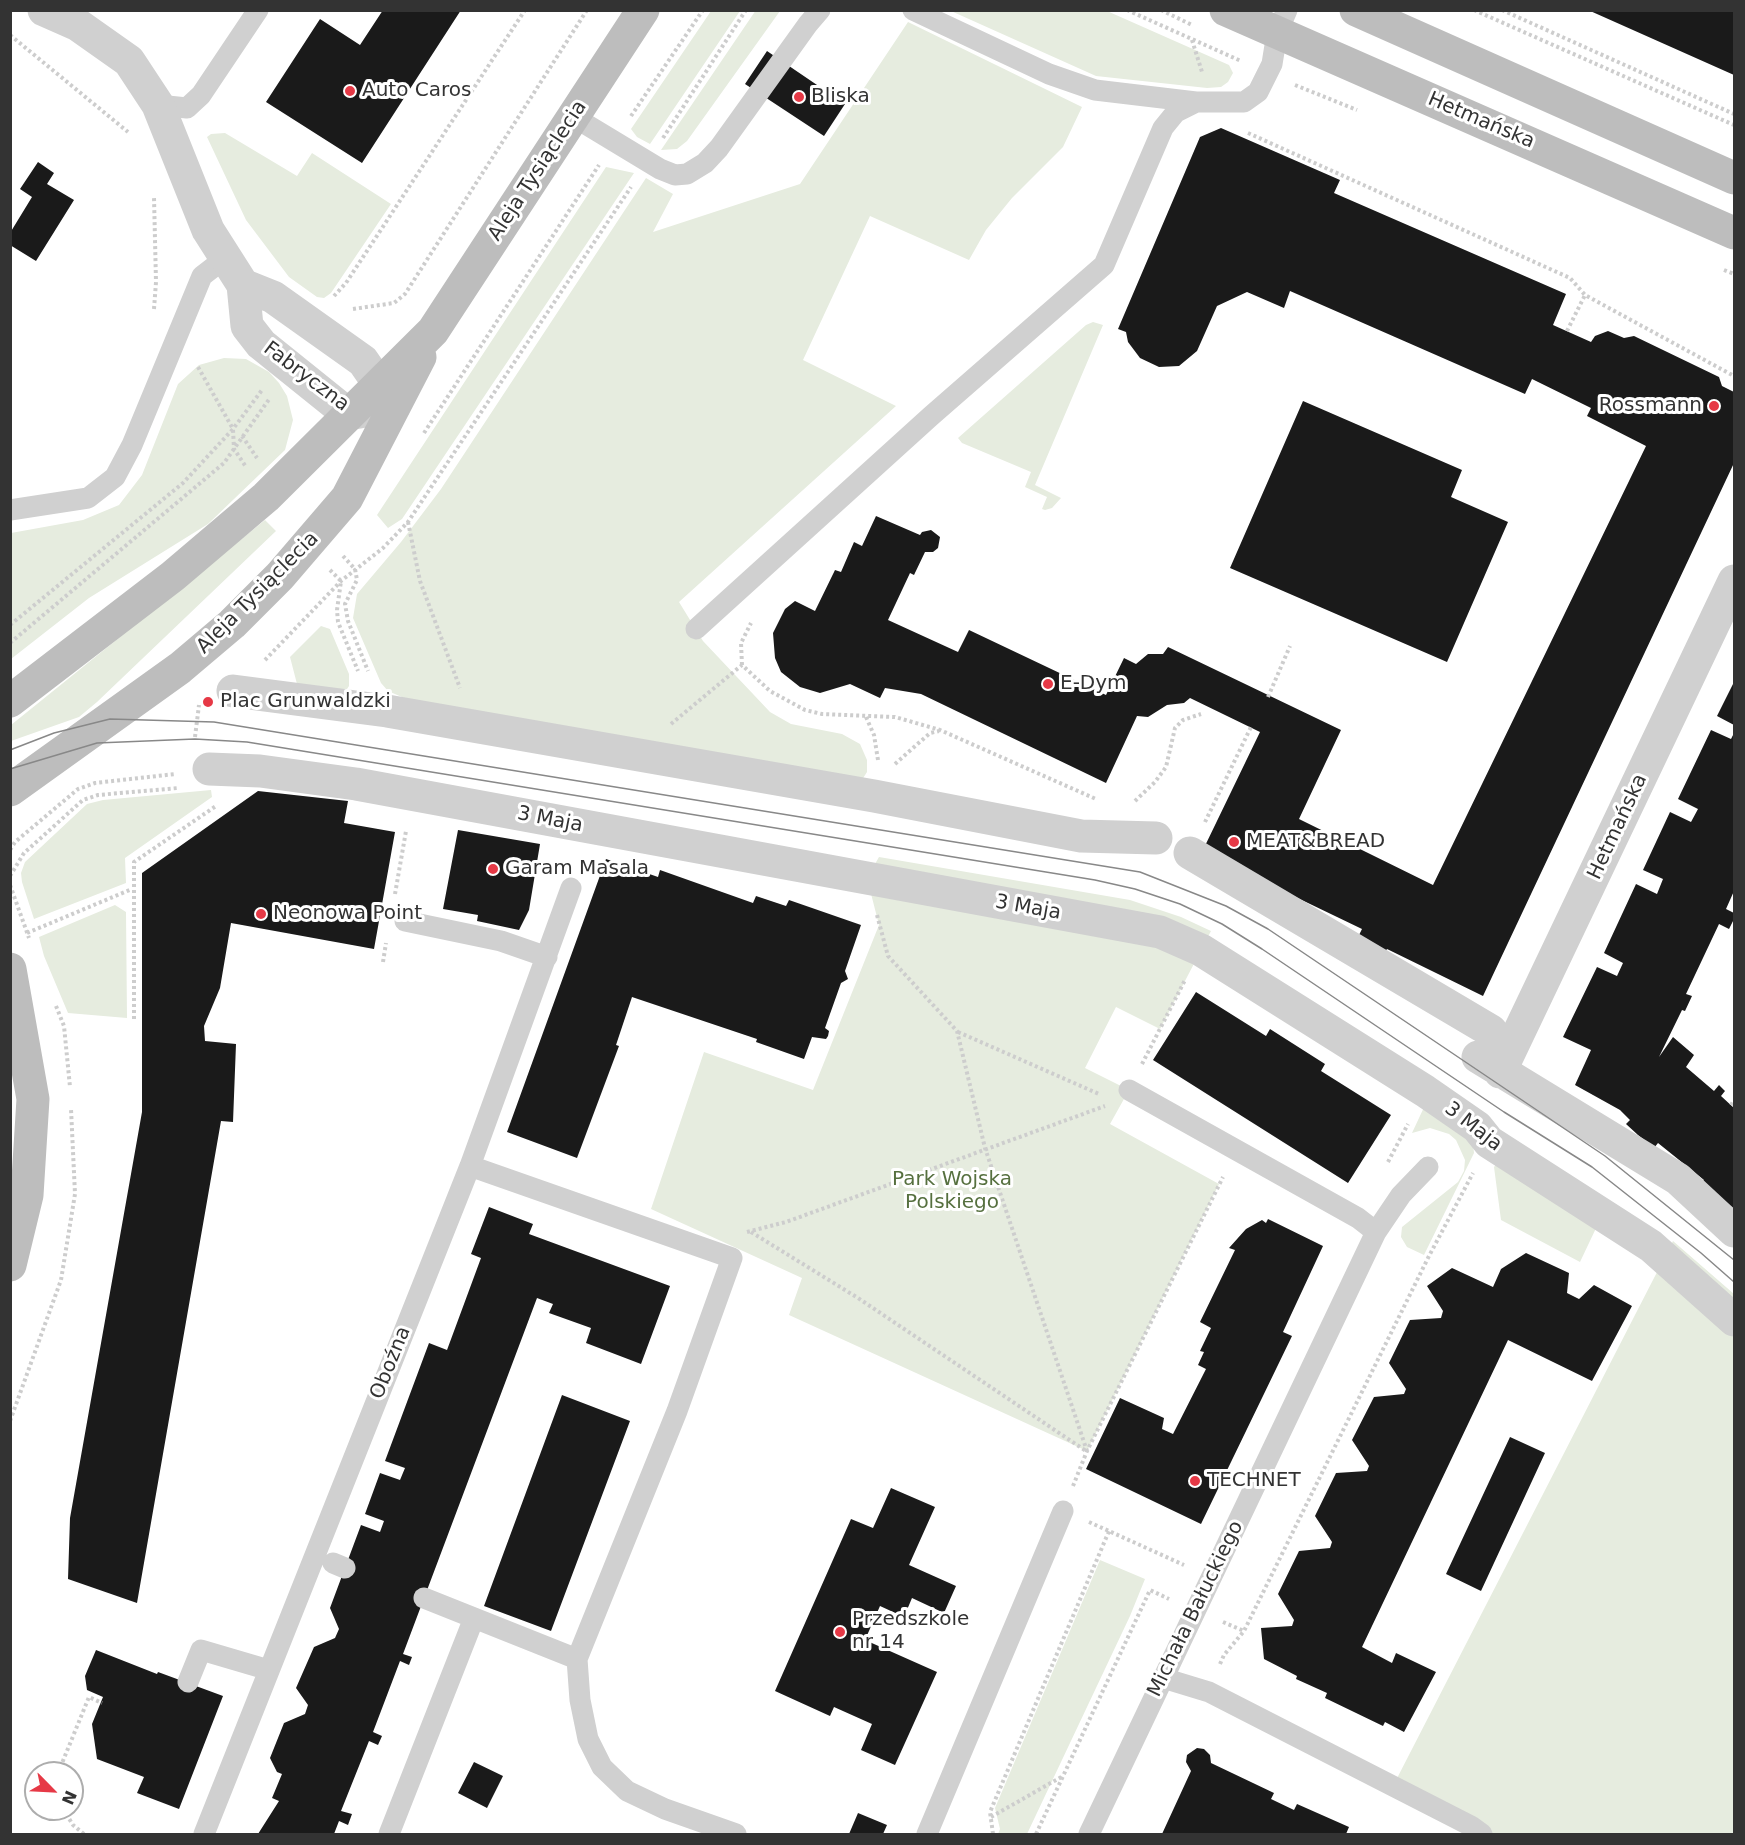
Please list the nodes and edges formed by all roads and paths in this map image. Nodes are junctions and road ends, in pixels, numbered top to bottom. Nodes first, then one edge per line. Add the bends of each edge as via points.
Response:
1 (44, 10) edge
2 (258, 10) edge
3 (525, 10) edge
4 (643, 10) edge
5 (746, 10) edge
6 (820, 10) edge
7 (913, 10) edge
8 (1126, 10) edge
9 (1226, 10) edge
10 (1356, 10) edge
11 (1474, 10) edge
12 (1502, 10) edge
13 (1282, 22) edge
14 (10, 35) edge
15 (1243, 62) dead end
16 (1196, 102) junction
17 (158, 105) junction
18 (1734, 114) edge
19 (574, 117) junction
20 (1734, 124) edge
21 (1243, 131) dead end
22 (136, 138) dead end
23 (647, 162) junction
24 (1734, 178) edge
25 (154, 188) dead end
26 (1734, 233) edge
27 (224, 259) junction
28 (346, 284) dead end
29 (243, 285) junction
30 (1585, 294) junction
31 (154, 307) junction
32 (151, 317) dead end
33 (1567, 331) dead end
34 (178, 333) junction
35 (1734, 376) edge
36 (387, 395) junction
37 (249, 408) dead end
38 (348, 414) junction
39 (232, 429) junction
40 (266, 497) junction
41 (10, 510) edge
42 (408, 522) junction
43 (308, 545) junction
44 (341, 581) junction
45 (1734, 581) edge
46 (10, 626) edge
47 (696, 629) dead end
48 (1290, 646) dead end
49 (233, 691) joint
50 (1268, 697) dead end
51 (10, 701) edge
52 (375, 710) junction
53 (1201, 714) dead end
54 (866, 717) junction
55 (1251, 727) dead end
56 (486, 729) junction
57 (940, 730) junction
58 (195, 739) dead end
59 (636, 754) junction
60 (195, 763) junction
61 (878, 763) dead end
62 (894, 765) dead end
63 (10, 790) edge
64 (1098, 800) dead end
65 (1126, 806) dead end
66 (396, 827) dead end
67 (1156, 838) dead end
68 (10, 850) edge
69 (1190, 853) joint
70 (10, 876) edge
71 (867, 878) junction
72 (571, 888) dead end
73 (132, 889) junction
74 (395, 896) dead end
75 (405, 921) dead end
76 (27, 933) dead end
77 (387, 940) dead end
78 (1201, 950) junction
79 (547, 957) junction
80 (383, 962) dead end
81 (10, 969) edge
82 (15, 1009) edge
83 (134, 1019) dead end
84 (957, 1031) junction
85 (1490, 1054) junction
86 (1123, 1096) junction
87 (1106, 1097) dead end
88 (1734, 1100) edge
89 (1731, 1105) dead end
90 (1489, 1142) junction
91 (985, 1148) junction
92 (1236, 1150) junction
93 (470, 1166) junction
94 (1428, 1167) dead end
95 (749, 1231) junction
96 (1734, 1231) edge
97 (1376, 1232) junction
98 (693, 1244) junction
99 (10, 1265) edge
100 (1734, 1320) edge
101 (1087, 1451) junction
102 (1063, 1511) junction
103 (1109, 1531) junction
104 (1192, 1569) dead end
105 (424, 1598) dead end
106 (1195, 1611) junction
107 (474, 1618) junction
108 (1244, 1631) junction
109 (578, 1659) junction
110 (269, 1670) junction
111 (1163, 1678) junction
112 (188, 1682) dead end
113 (1209, 1692) junction
114 (102, 1703) dead end
115 (63, 1761) edge
116 (1064, 1775) junction
117 (991, 1816) junction
118 (70, 1821) edge
119 (1473, 1832) edge
120 (84, 1834) edge
121 (204, 1834) edge
122 (389, 1834) edge
123 (736, 1834) edge
124 (927, 1834) edge
125 (993, 1834) edge
126 (1036, 1834) edge
127 (1089, 1834) edge

1 - 17 street via 78,25 129,61
2 - 17 lane via 201,95 187,108
3 - 28 path
4 - 19 main road, Aleja Tysiąclecia
5 - 23 path
6 - 23 lane via 705,163 687,174 675,175
7 - 16 lane via 1049,74 1095,90
8 - 15 path
9 - 13 main road, Hetmańska
10 - 24 main road
11 - 20 path
12 - 18 path
13 - 16 lane via 1272,64 1258,92 1244,102
13 - 26 main road, Hetmańska
14 - 22 path
16 - 47 lane via 1176,112 1163,128 1104,265
17 - 27 street via 208,230
19 - 23 lane
19 - 36 main road, Aleja Tysiąclecia via 433,332
21 - 30 path via 1570,278
23 - 42 path
25 - 31 path
27 - 29 street
27 - 34 lane via 202,276
29 - 36 street, Fabryczna via 273,297 334,339 363,362
29 - 38 street, Fabryczna via 247,326 261,344
30 - 33 path
30 - 35 path
31 - 32 path
31 - 34 path via 165,312
34 - 39 path
34 - 41 lane via 115,477 88,498
36 - 38 street, Fabryczna
36 - 43 main road, Aleja Tysiąclecia via 347,498
37 - 39 path
38 - 40 main road
39 - 40 path via 234,448
39 - 46 path via 183,483
40 - 51 main road via 173,576
42 - 44 path
42 - 56 path via 420,581 463,694
43 - 44 path
43 - 63 main road, Aleja Tysiąclecia via 232,624 180,668
44 - 49 path
44 - 52 path via 338,622
45 - 85 street, Hetmańska
48 - 50 path
49 - 52 street
52 - 56 street
53 - 65 path via 1183,720 1175,728 1166,767 1155,782
54 - 57 path via 895,717
54 - 59 path via 822,714 789,703 742,665
54 - 61 path via 874,735
55 - 69 path
56 - 59 street
57 - 62 path via 930,733
57 - 64 path
58 - 60 path
59 - 67 street via 1081,836
60 - 68 path via 169,777 95,783 78,789
60 - 70 path via 179,788 98,795 83,800 24,853
60 - 71 street, 3 Maja via 356,784
60 - 73 path via 228,798 134,862
66 - 74 path via 406,829
69 - 85 street
71 - 78 street, 3 Maja via 1160,932
71 - 84 path via 888,956
72 - 79 lane, Oboźna
73 - 76 path
73 - 83 path
75 - 79 lane via 501,941
77 - 80 path
78 - 86 path
78 - 90 street, 3 Maja via 1425,1091 1477,1127
79 - 93 lane, Oboźna
81 - 82 main road
82 - 99 main road via 33,1099 27,1195
84 - 87 path
84 - 91 path
85 - 96 street via 1678,1179
86 - 91 path
86 - 92 lane
88 - 89 path
90 - 100 street, 3 Maja via 1651,1246
90 - 108 path
91 - 95 path via 786,1222
91 - 101 path
92 - 97 lane
92 - 101 path
93 - 98 lane
93 - 110 lane, Oboźna
94 - 97 lane, Michała Bałuckiego via 1401,1195
95 - 98 path
95 - 101 path via 858,1298
97 - 106 lane, Michała Bałuckiego
98 - 109 lane via 732,1258 677,1411
101 - 102 path
102 - 103 path
102 - 124 lane
103 - 104 path
103 - 117 path
105 - 107 lane
106 - 108 path
106 - 111 lane, Michała Bałuckiego
106 - 116 path via 1150,1590
107 - 109 lane
107 - 122 lane
108 - 113 path via 1224,1655
109 - 123 lane via 580,1700 588,1739 602,1767 627,1791
110 - 112 lane via 201,1650
110 - 121 lane, Oboźna
111 - 113 lane
111 - 127 lane, Michała Bałuckiego
113 - 119 lane
114 - 115 path via 89,1698
116 - 117 path
116 - 126 path
117 - 125 path
118 - 120 path

